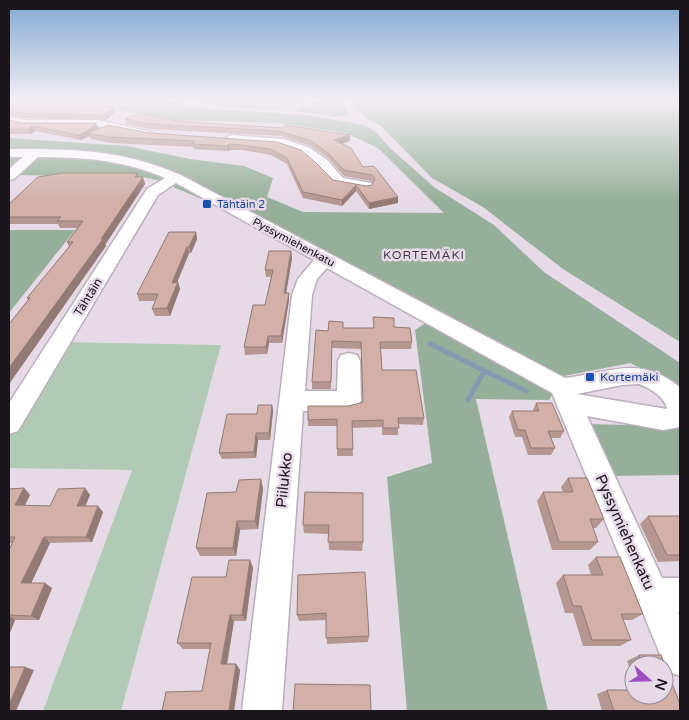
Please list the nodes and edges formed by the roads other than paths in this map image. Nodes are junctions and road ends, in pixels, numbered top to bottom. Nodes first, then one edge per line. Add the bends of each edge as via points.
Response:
1 (143, 134) edge
2 (149, 134) edge
3 (161, 135) edge
4 (220, 139) edge
5 (127, 140) edge
6 (35, 153) junction
7 (9, 154) edge
8 (9, 176) edge
9 (176, 178) junction
10 (366, 186) edge
11 (146, 204) junction
12 (165, 204) dead end
13 (327, 260) junction
14 (349, 361) dead end
15 (293, 401) junction
16 (9, 424) edge
17 (666, 595) edge
18 (680, 658) edge
19 (262, 711) edge

1 - 5 street
2 - 3 street
4 - 10 street via 280,142 306,151 338,181
6 - 7 street, Pyssymiehenkatu
6 - 8 street
6 - 9 street, Pyssymiehenkatu via 104,150
9 - 11 street, Tähtäin via 155,189
9 - 13 street, Pyssymiehenkatu
11 - 12 street
11 - 16 street, Tähtäin
13 - 15 street, Piilukko via 316,266 302,296
13 - 17 street, Pyssymiehenkatu via 566,396
14 - 15 street via 348,401
15 - 19 street, Piilukko
17 - 18 street, Pyssymiehenkatu

